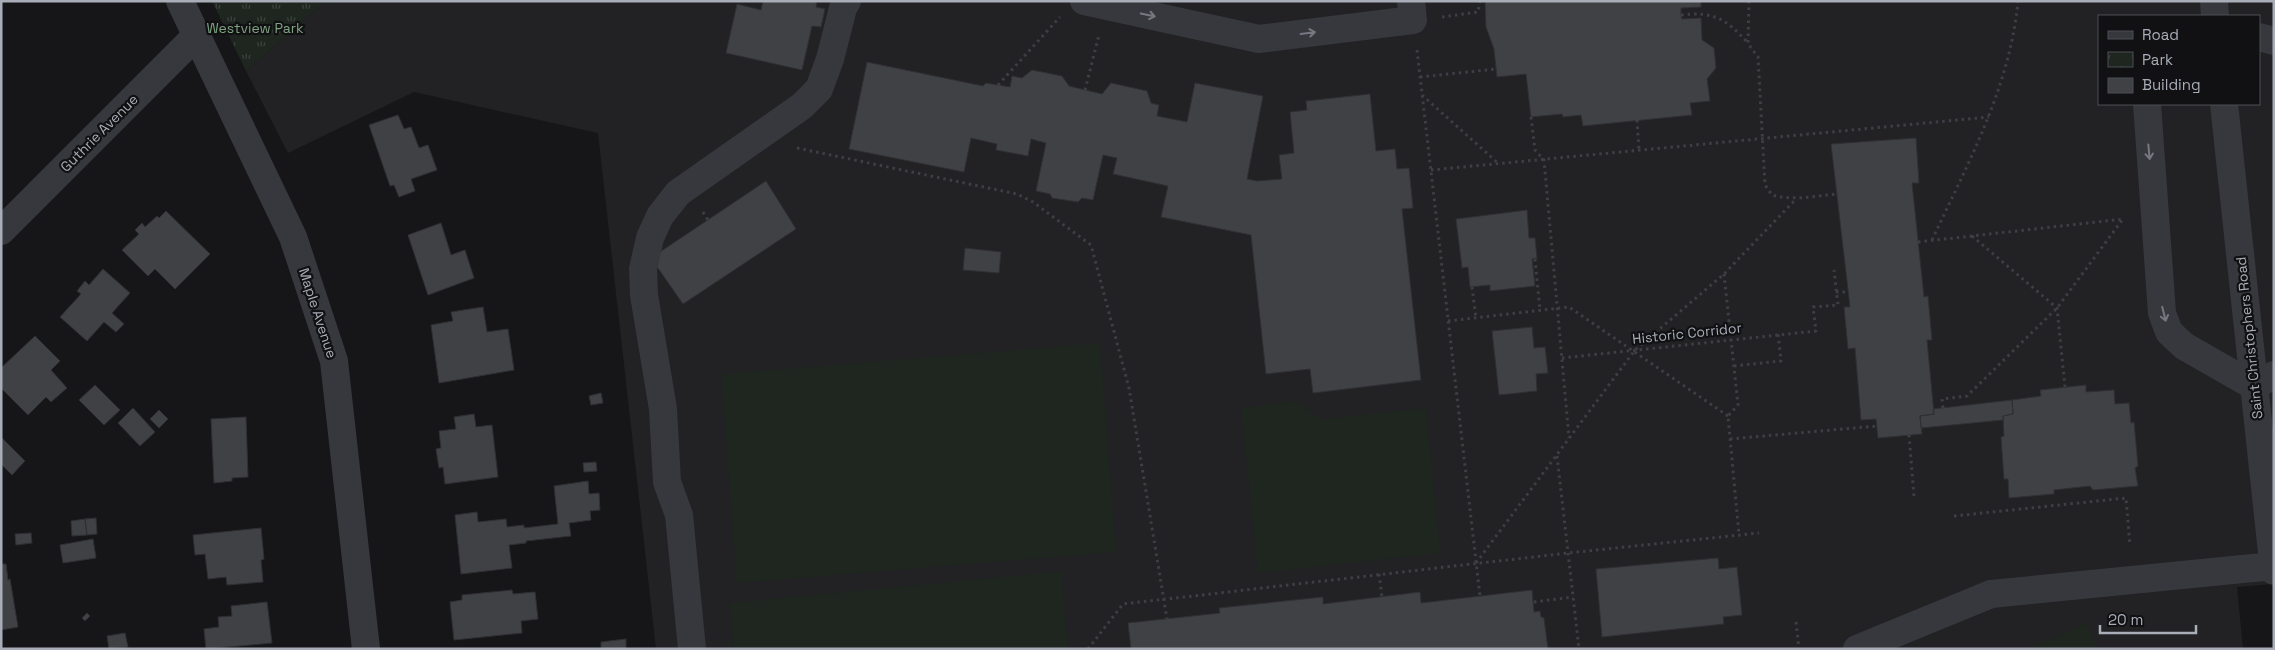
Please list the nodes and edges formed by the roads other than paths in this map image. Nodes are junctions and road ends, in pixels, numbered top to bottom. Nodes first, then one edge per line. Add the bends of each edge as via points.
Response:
1 (180, 1) edge
2 (847, 1) edge
3 (2214, 1) edge
4 (1084, 8) edge
5 (1412, 11) edge
6 (2216, 15) edge
7 (196, 36) junction
8 (2260, 37) edge
9 (2274, 41) edge
10 (2147, 105) edge
11 (2224, 105) edge
12 (1, 231) edge
13 (2264, 381) edge
14 (2273, 566) edge
15 (2274, 571) edge
16 (366, 649) edge
17 (692, 649) edge
18 (1857, 649) edge

1 - 7 street, Maple Avenue
2 - 17 street via 819,89 802,106 678,193 660,216 647,251 643,269 644,295 662,401 666,482 679,515
3 - 6 street
4 -> 5 street via 1260,39
7 - 12 street, Guthrie Avenue
7 - 16 street, Maple Avenue via 293,237 334,361
8 - 9 street
10 -> 13 street via 2162,313 2170,332 2184,346
11 - 13 street, Saint Christophers Road
13 - 14 street, Saint Christophers Road
14 - 15 street, Saint Christophers Road
14 - 18 street via 1991,594

